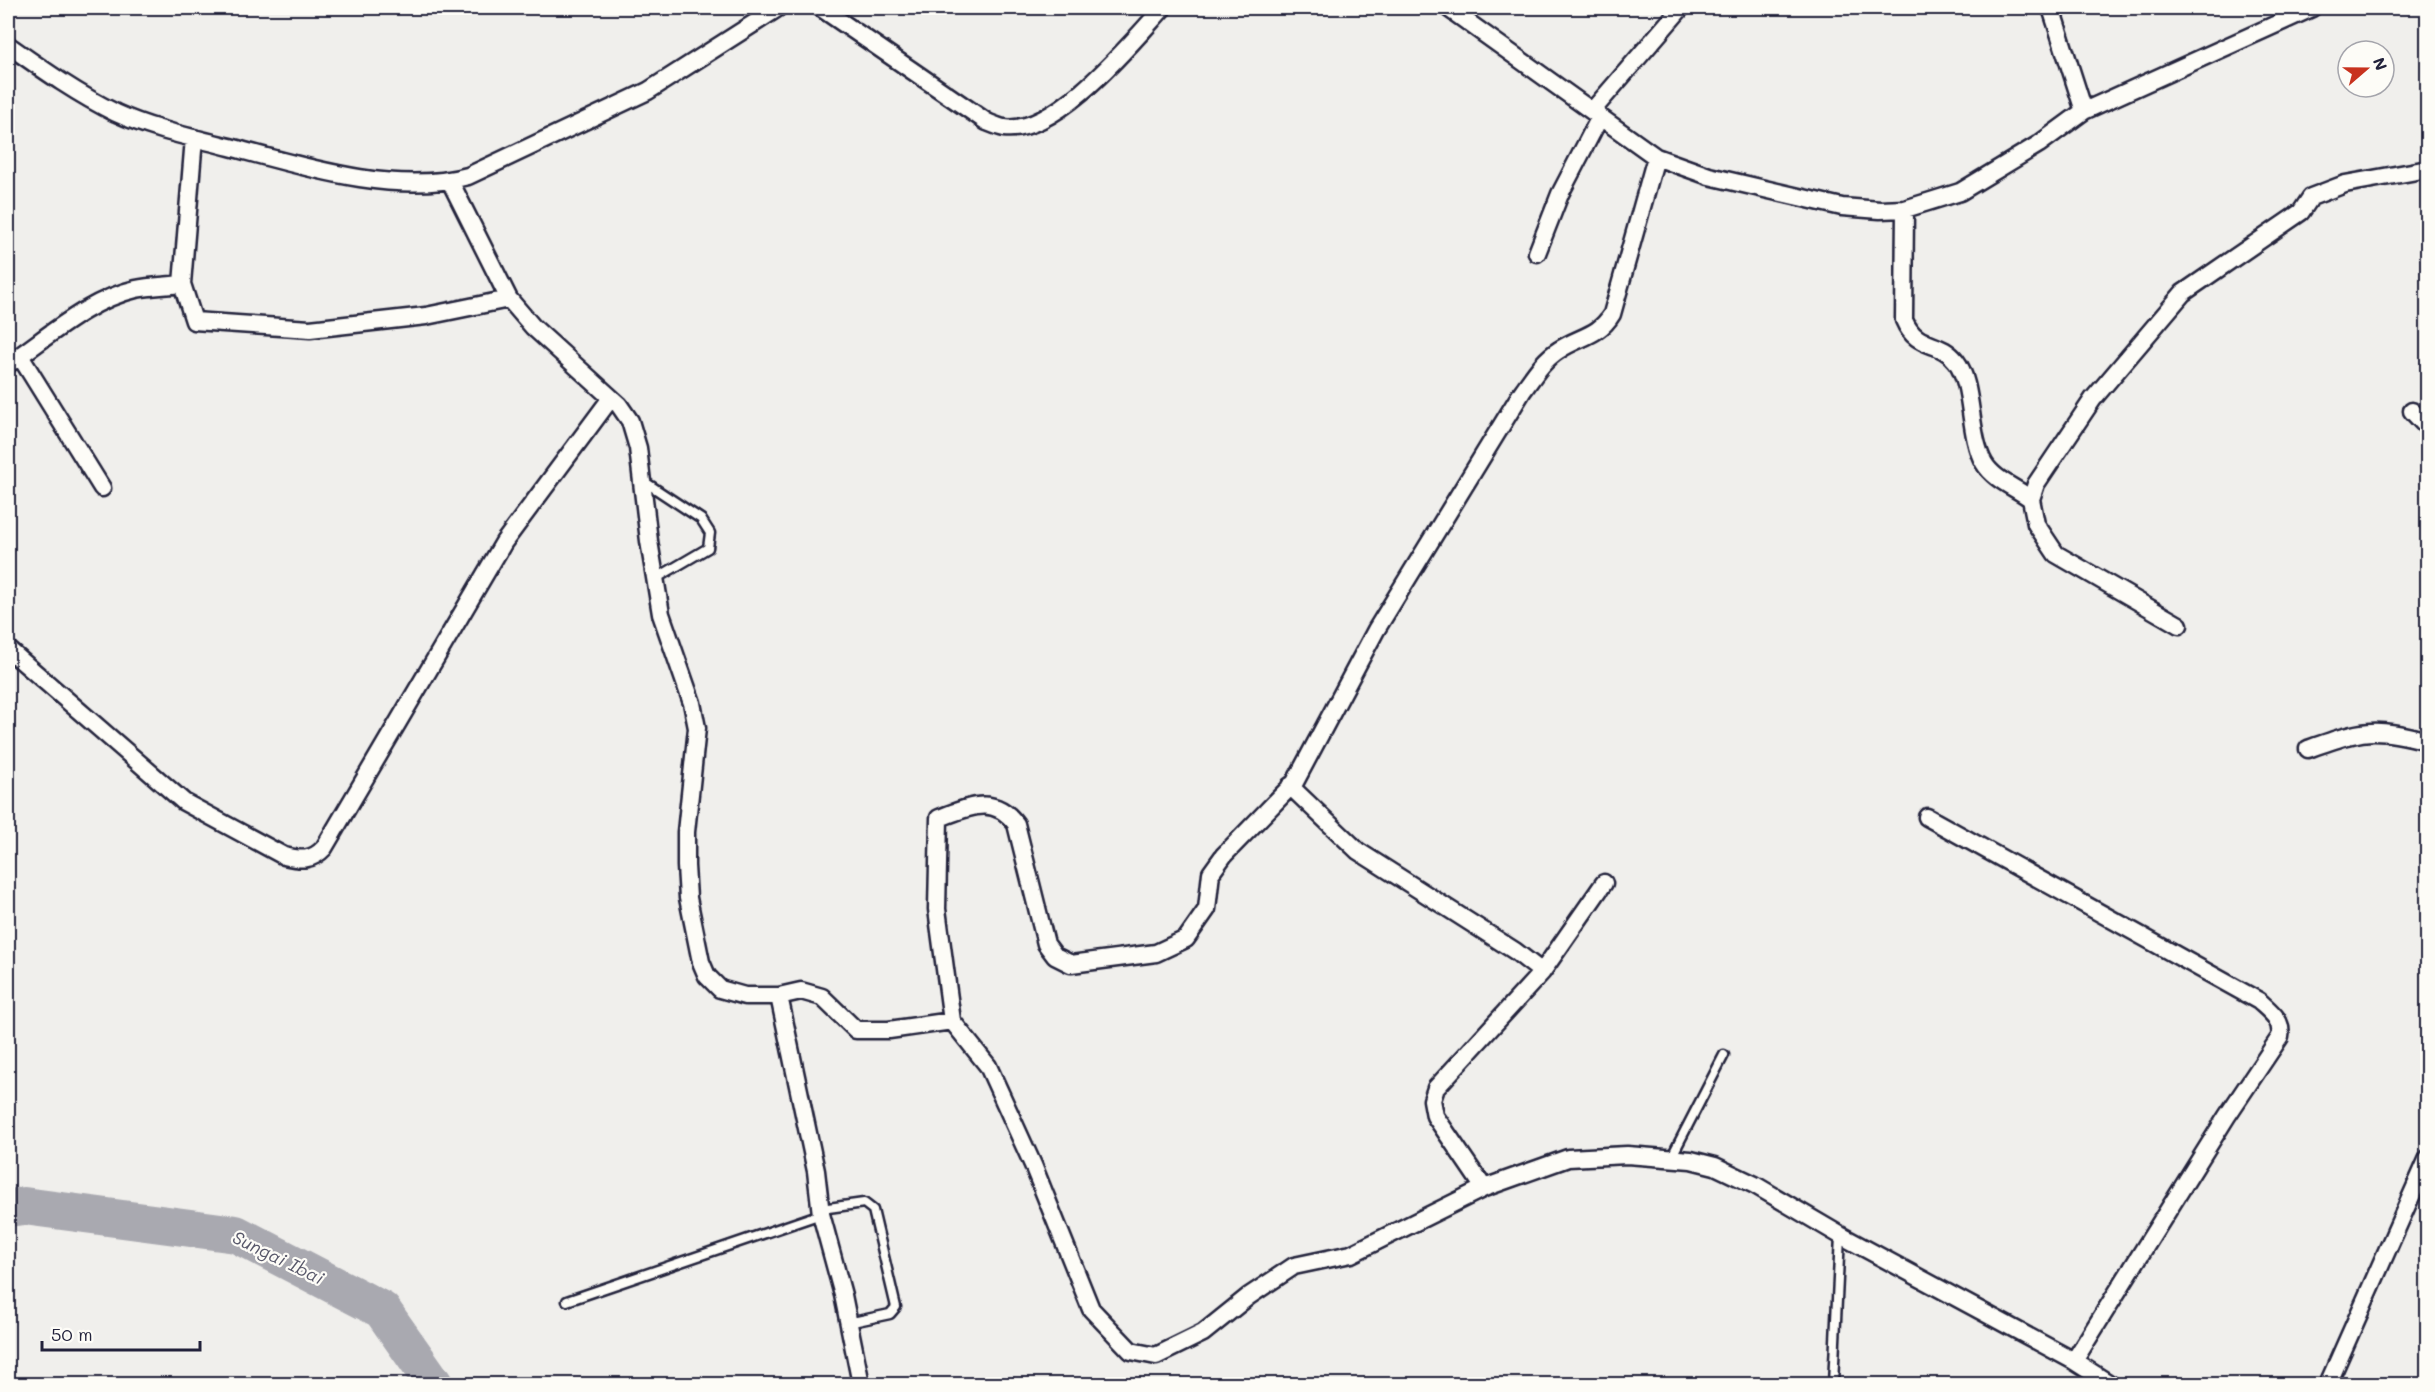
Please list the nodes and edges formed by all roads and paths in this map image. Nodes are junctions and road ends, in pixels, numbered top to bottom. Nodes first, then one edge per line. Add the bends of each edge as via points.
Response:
1 (778, 8) edge
2 (821, 8) edge
3 (1163, 8) edge
4 (1448, 8) edge
5 (1681, 8) edge
6 (2051, 8) edge
7 (2312, 8) edge
8 (8, 45) edge
9 (2084, 111) junction
10 (1596, 114) junction
11 (194, 138) junction
12 (1656, 157) junction
13 (2427, 169) edge
14 (450, 181) junction
15 (1905, 209) junction
16 (1537, 253) dead end
17 (182, 284) junction
18 (509, 299) junction
19 (14, 360) edge
20 (611, 398) junction
21 (2412, 411) dead end
22 (2427, 428) edge
23 (642, 480) junction
24 (102, 488) dead end
25 (2031, 499) junction
26 (655, 579) junction
27 (2179, 625) dead end
28 (8, 649) edge
29 (2427, 741) edge
30 (2308, 749) dead end
31 (1290, 786) junction
32 (1927, 817) dead end
33 (1604, 883) dead end
34 (1542, 972) junction
35 (779, 996) junction
36 (952, 1021) junction
37 (1724, 1055) dead end
38 (1671, 1158) junction
39 (2427, 1158) edge
40 (1484, 1188) junction
41 (821, 1212) junction
42 (1840, 1235) junction
43 (567, 1301) dead end
44 (848, 1323) junction
45 (2074, 1361) junction
46 (861, 1384) edge
47 (1833, 1384) edge
48 (2110, 1384) edge
49 (2328, 1384) edge

1 - 14 street via 648,92 550,140
2 - 3 street via 987,122 1005,128 1028,126 1058,111 1097,78
4 - 10 street
5 - 10 street
6 - 9 street
7 - 9 street
8 - 11 street via 108,108 147,125
9 - 15 street via 2039,144 1960,192
10 - 12 street
10 - 16 street
11 - 14 street via 328,172 385,180
11 - 17 street
12 - 15 street via 1709,176 1842,207
12 - 31 street via 1612,314 1604,328 1556,351 1522,392 1376,630
13 - 25 street via 2345,184 2311,197 2301,212 2183,293 2093,399 2036,484
14 - 18 street
15 - 25 street via 1904,320 1909,334 1944,349 1957,362 1984,464 1998,479
17 - 18 street via 194,321 256,327 310,329 426,316
17 - 19 street via 137,289 107,300
18 - 20 street via 533,327
19 - 24 street
20 - 23 street via 630,421
20 - 28 street via 504,542 316,857 302,860 284,856 184,802
21 - 22 street
23 - 26 street
23 - 26 lane via 700,519 710,533 708,548
25 - 27 street via 2036,524 2056,554
26 - 35 street via 661,614 697,728 686,866 701,962 707,976 720,989 745,996
29 - 30 street via 2368,730
31 - 34 street via 1358,851
31 - 36 street via 1224,855 1212,873 1207,909 1186,939 1156,953 1071,964 1055,956 1046,944 1016,824 1007,812 994,805 939,818 937,909
32 - 45 street via 2259,1001 2282,1027 2280,1037
33 - 34 street
34 - 40 street via 1458,1061 1436,1088 1432,1100 1435,1116
35 - 36 street via 801,991 822,998 856,1030 889,1030
35 - 41 street
36 - 40 street via 988,1066 1091,1309 1131,1351 1156,1356 1203,1333 1294,1266 1351,1254
37 - 38 lane
38 - 40 street via 1568,1158
38 - 42 street via 1715,1166
39 - 49 street
41 - 43 lane
41 - 44 street
41 - 44 lane via 864,1203 873,1210 896,1307 891,1314
42 - 45 street
42 - 47 lane
44 - 46 street
45 - 48 street

